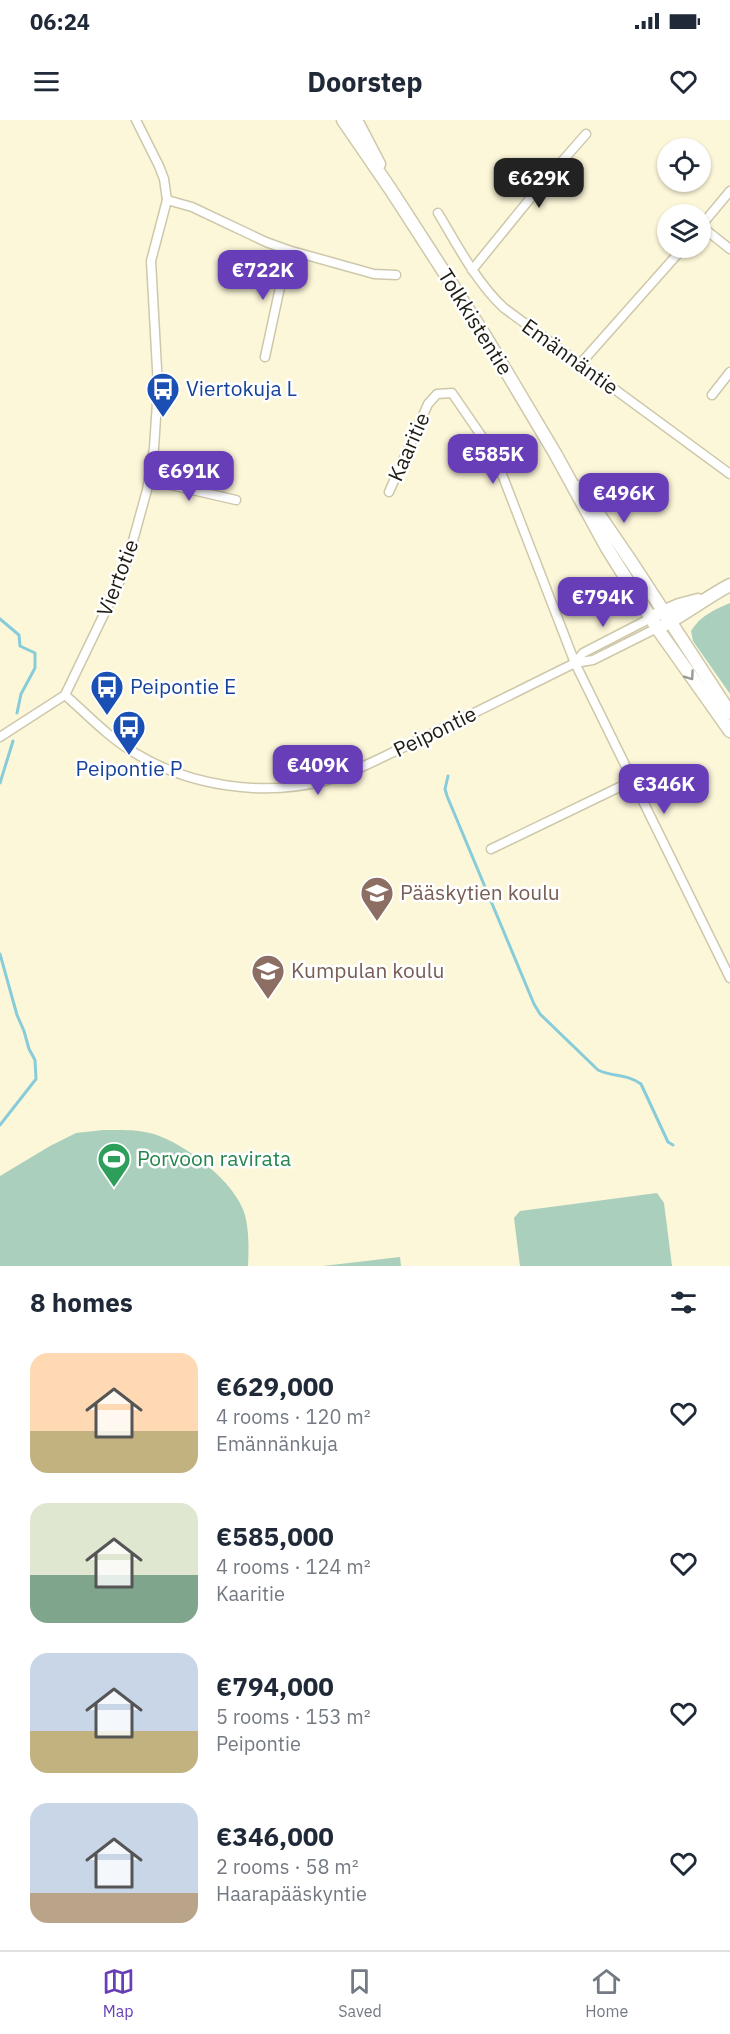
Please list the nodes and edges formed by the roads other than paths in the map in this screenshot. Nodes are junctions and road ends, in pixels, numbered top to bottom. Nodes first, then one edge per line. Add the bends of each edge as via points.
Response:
1 (136, 120) edge
2 (343, 120) edge
3 (356, 120) edge
4 (586, 134) dead end
5 (391, 190) junction
6 (730, 191) edge
7 (166, 200) junction
8 (438, 213) dead end
9 (711, 214) edge
10 (711, 234) edge
11 (730, 249) edge
12 (288, 250) junction
13 (674, 258) edge
14 (472, 270) junction
15 (396, 275) dead end
16 (265, 357) dead end
17 (581, 363) junction
18 (730, 372) edge
19 (712, 395) dead end
20 (556, 455) junction
21 (730, 474) edge
22 (149, 480) junction
23 (389, 492) dead end
24 (236, 500) dead end
25 (730, 585) edge
26 (666, 617) junction
27 (654, 623) junction
28 (575, 663) junction
29 (65, 695) junction
30 (730, 713) edge
31 (730, 731) edge
32 (0, 737) edge
33 (633, 781) junction
34 (491, 849) dead end
35 (730, 978) edge

1 - 7 street via 164,179
2 - 5 street, Tolkkistentie
3 - 5 street, Tolkkistentie
4 - 14 street
5 - 20 street, Tolkkistentie
6 - 9 street
7 - 12 street via 192,207
7 - 22 street, Viertotie via 151,261 158,387
8 - 14 street, Emännäntie
10 - 11 street
12 - 15 street via 374,274
12 - 16 street
13 - 17 street
14 - 17 street, Emännäntie via 504,308
17 - 21 street, Emännäntie
18 - 19 street
20 - 26 street, Tolkkistentie
20 - 27 street, Tolkkistentie via 584,509
22 - 24 street
22 - 29 street, Viertotie via 129,555
23 - 28 street, Kaaritie via 428,404 437,394 452,393 498,464
25 - 26 street via 683,616
26 - 27 street
26 - 30 street, Tolkkistentie
27 - 28 street, Peipontie via 593,660
27 -> 31 street, Tolkkistentie
28 - 29 street, Peipontie via 346,773 325,781 261,789 196,779 163,768 120,743
28 - 33 street
29 - 32 street
33 - 34 street
33 - 35 street

